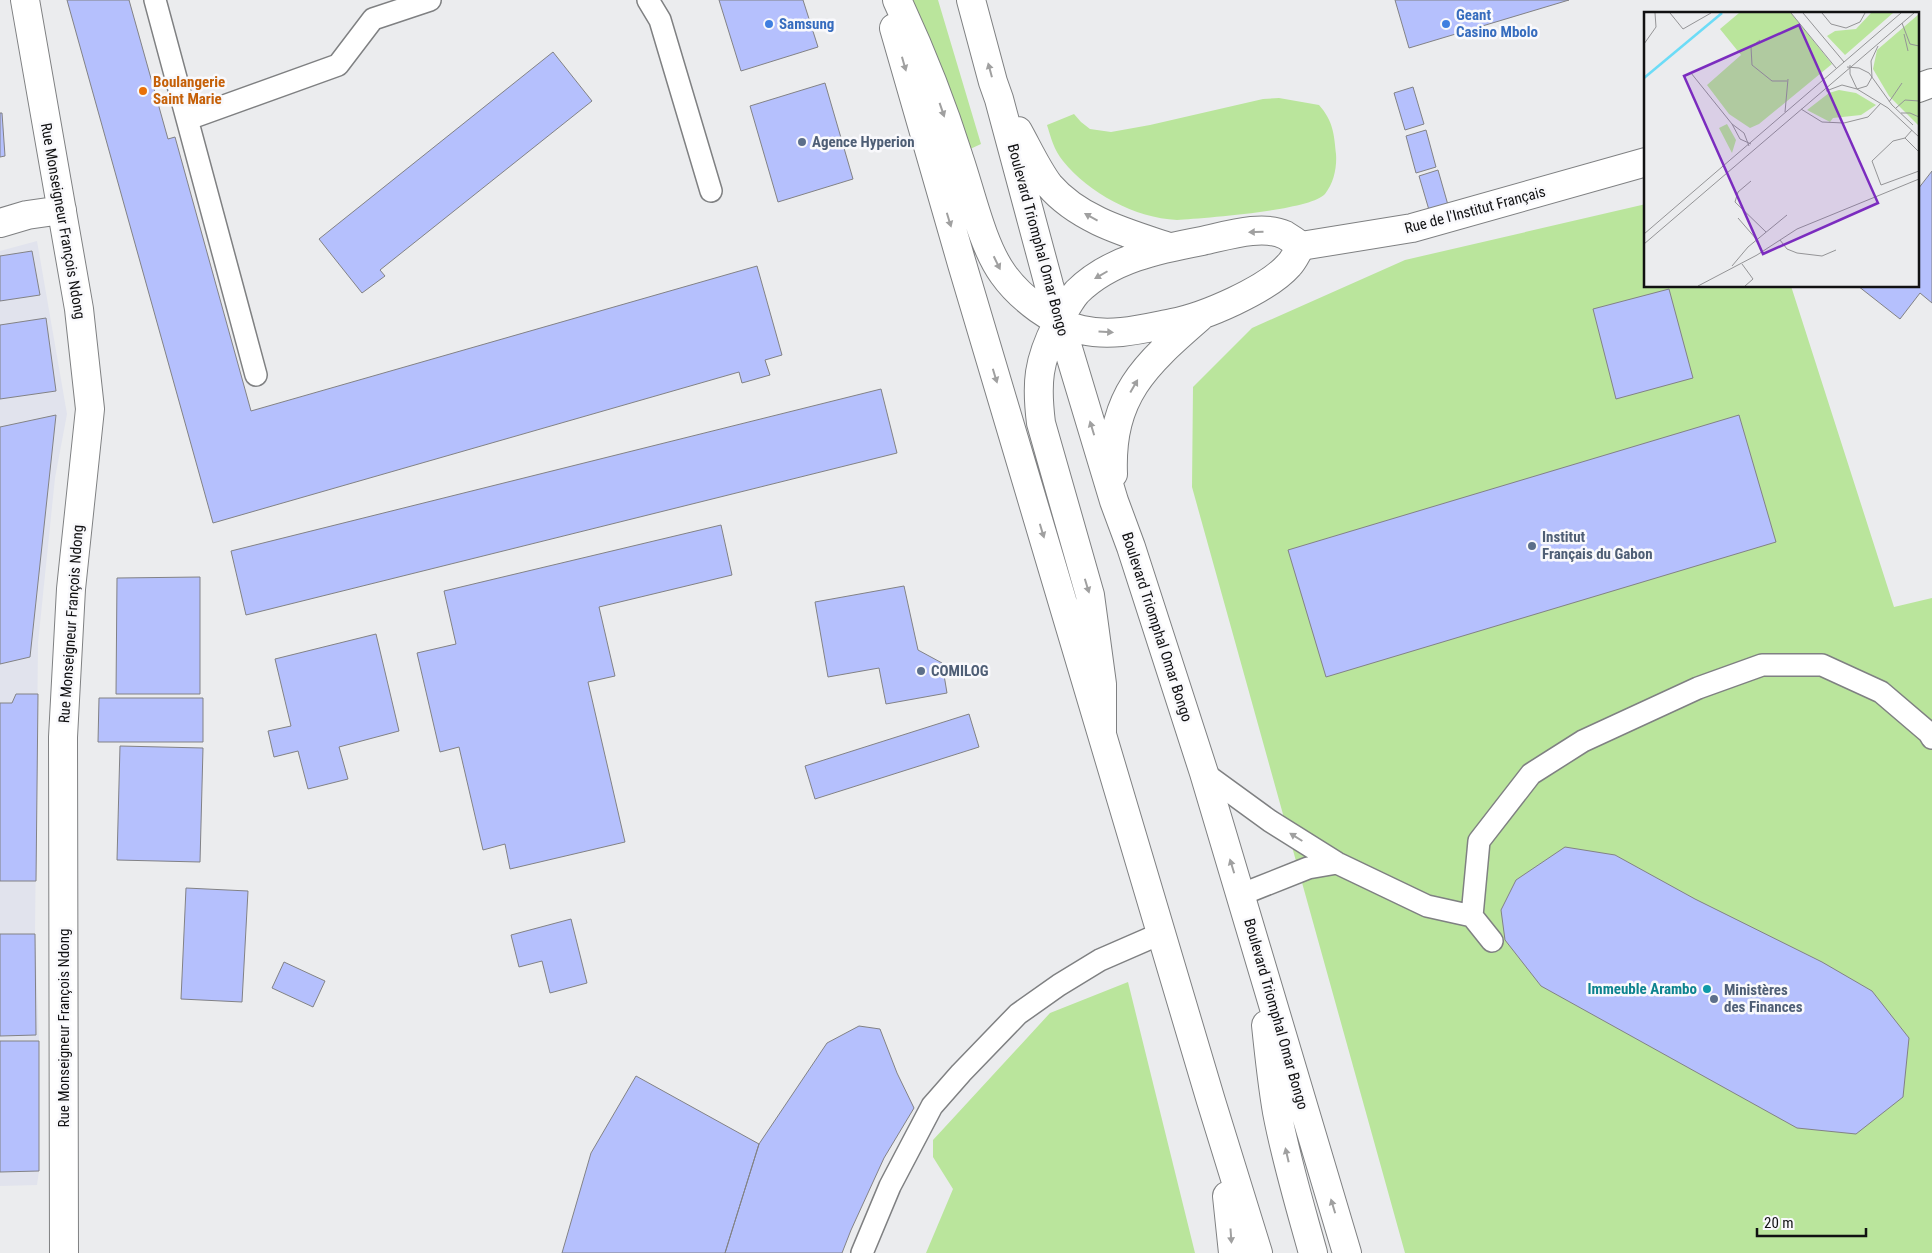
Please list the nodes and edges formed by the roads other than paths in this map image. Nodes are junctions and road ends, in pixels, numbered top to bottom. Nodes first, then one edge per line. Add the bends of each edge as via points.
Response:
1 (25, 0) edge
2 (157, 0) edge
3 (430, 0) edge
4 (648, 0) edge
5 (886, 0) edge
6 (897, 0) edge
7 (970, 0) edge
8 (1932, 83) edge
9 (1920, 87) edge
10 (999, 99) junction
11 (188, 119) junction
12 (1644, 163) edge
13 (711, 191) dead end
14 (62, 210) junction
15 (0, 223) edge
16 (1301, 246) junction
17 (1168, 247) junction
18 (1206, 311) junction
19 (1059, 320) junction
20 (256, 375) dead end
21 (1114, 500) junction
22 (1102, 734) junction
23 (1932, 738) edge
24 (1204, 773) junction
25 (1337, 863) junction
26 (1240, 895) junction
27 (1472, 916) junction
28 (1162, 933) junction
29 (1492, 941) dead end
30 (1265, 980) junction
31 (1211, 1101) junction
32 (64, 1253) edge
33 (862, 1253) edge
34 (1233, 1253) edge
35 (1258, 1253) edge
36 (1313, 1253) edge
37 (1347, 1253) edge

1 - 14 main road, Rue Monseigneur François Ndong
2 - 11 lane
3 - 11 lane via 373,19 338,65
4 - 13 lane via 660,20
5 -> 22 main road
6 -> 19 main road via 937,94 974,209 1002,273 1035,307
10 -> 7 main road, Boulevard Triomphal Omar Bongo
8 - 9 main road
17 -> 10 main road via 1104,224 1057,193
10 - 19 main road, Boulevard Triomphal Omar Bongo
11 - 20 lane
12 - 16 main road, Rue de l'Institut Français via 1412,228
14 - 15 main road
14 - 32 main road, Rue Monseigneur François Ndong via 79,309 90,409 70,589 63,737
16 -> 17 main road via 1283,235 1256,230
16 - 18 main road via 1290,264 1271,281
17 -> 19 main road via 1134,257 1089,282 1076,293
19 -> 18 main road via 1081,330 1109,333 1176,322
21 -> 18 main road via 1115,434 1123,405 1140,375 1155,358
21 -> 19 main road, Boulevard Triomphal Omar Bongo
19 -> 22 main road via 1039,371 1038,399 1041,423 1090,596 1102,684
21 - 24 main road, Boulevard Triomphal Omar Bongo
22 - 28 main road
23 - 27 lane via 1881,692 1822,665 1762,665 1698,688 1583,741 1531,774 1479,842
25 -> 24 lane via 1270,821
26 -> 24 main road, Boulevard Triomphal Omar Bongo
25 - 26 lane via 1308,868
25 - 27 lane via 1427,906
26 - 30 main road, Boulevard Triomphal Omar Bongo
27 - 29 lane
28 - 31 main road
28 - 33 lane via 1100,960 1051,991 1018,1014 961,1073 932,1106 890,1186
36 -> 30 main road via 1277,1113 1270,1070
37 -> 30 main road, Boulevard Triomphal Omar Bongo
31 -> 34 main road
31 - 35 main road

